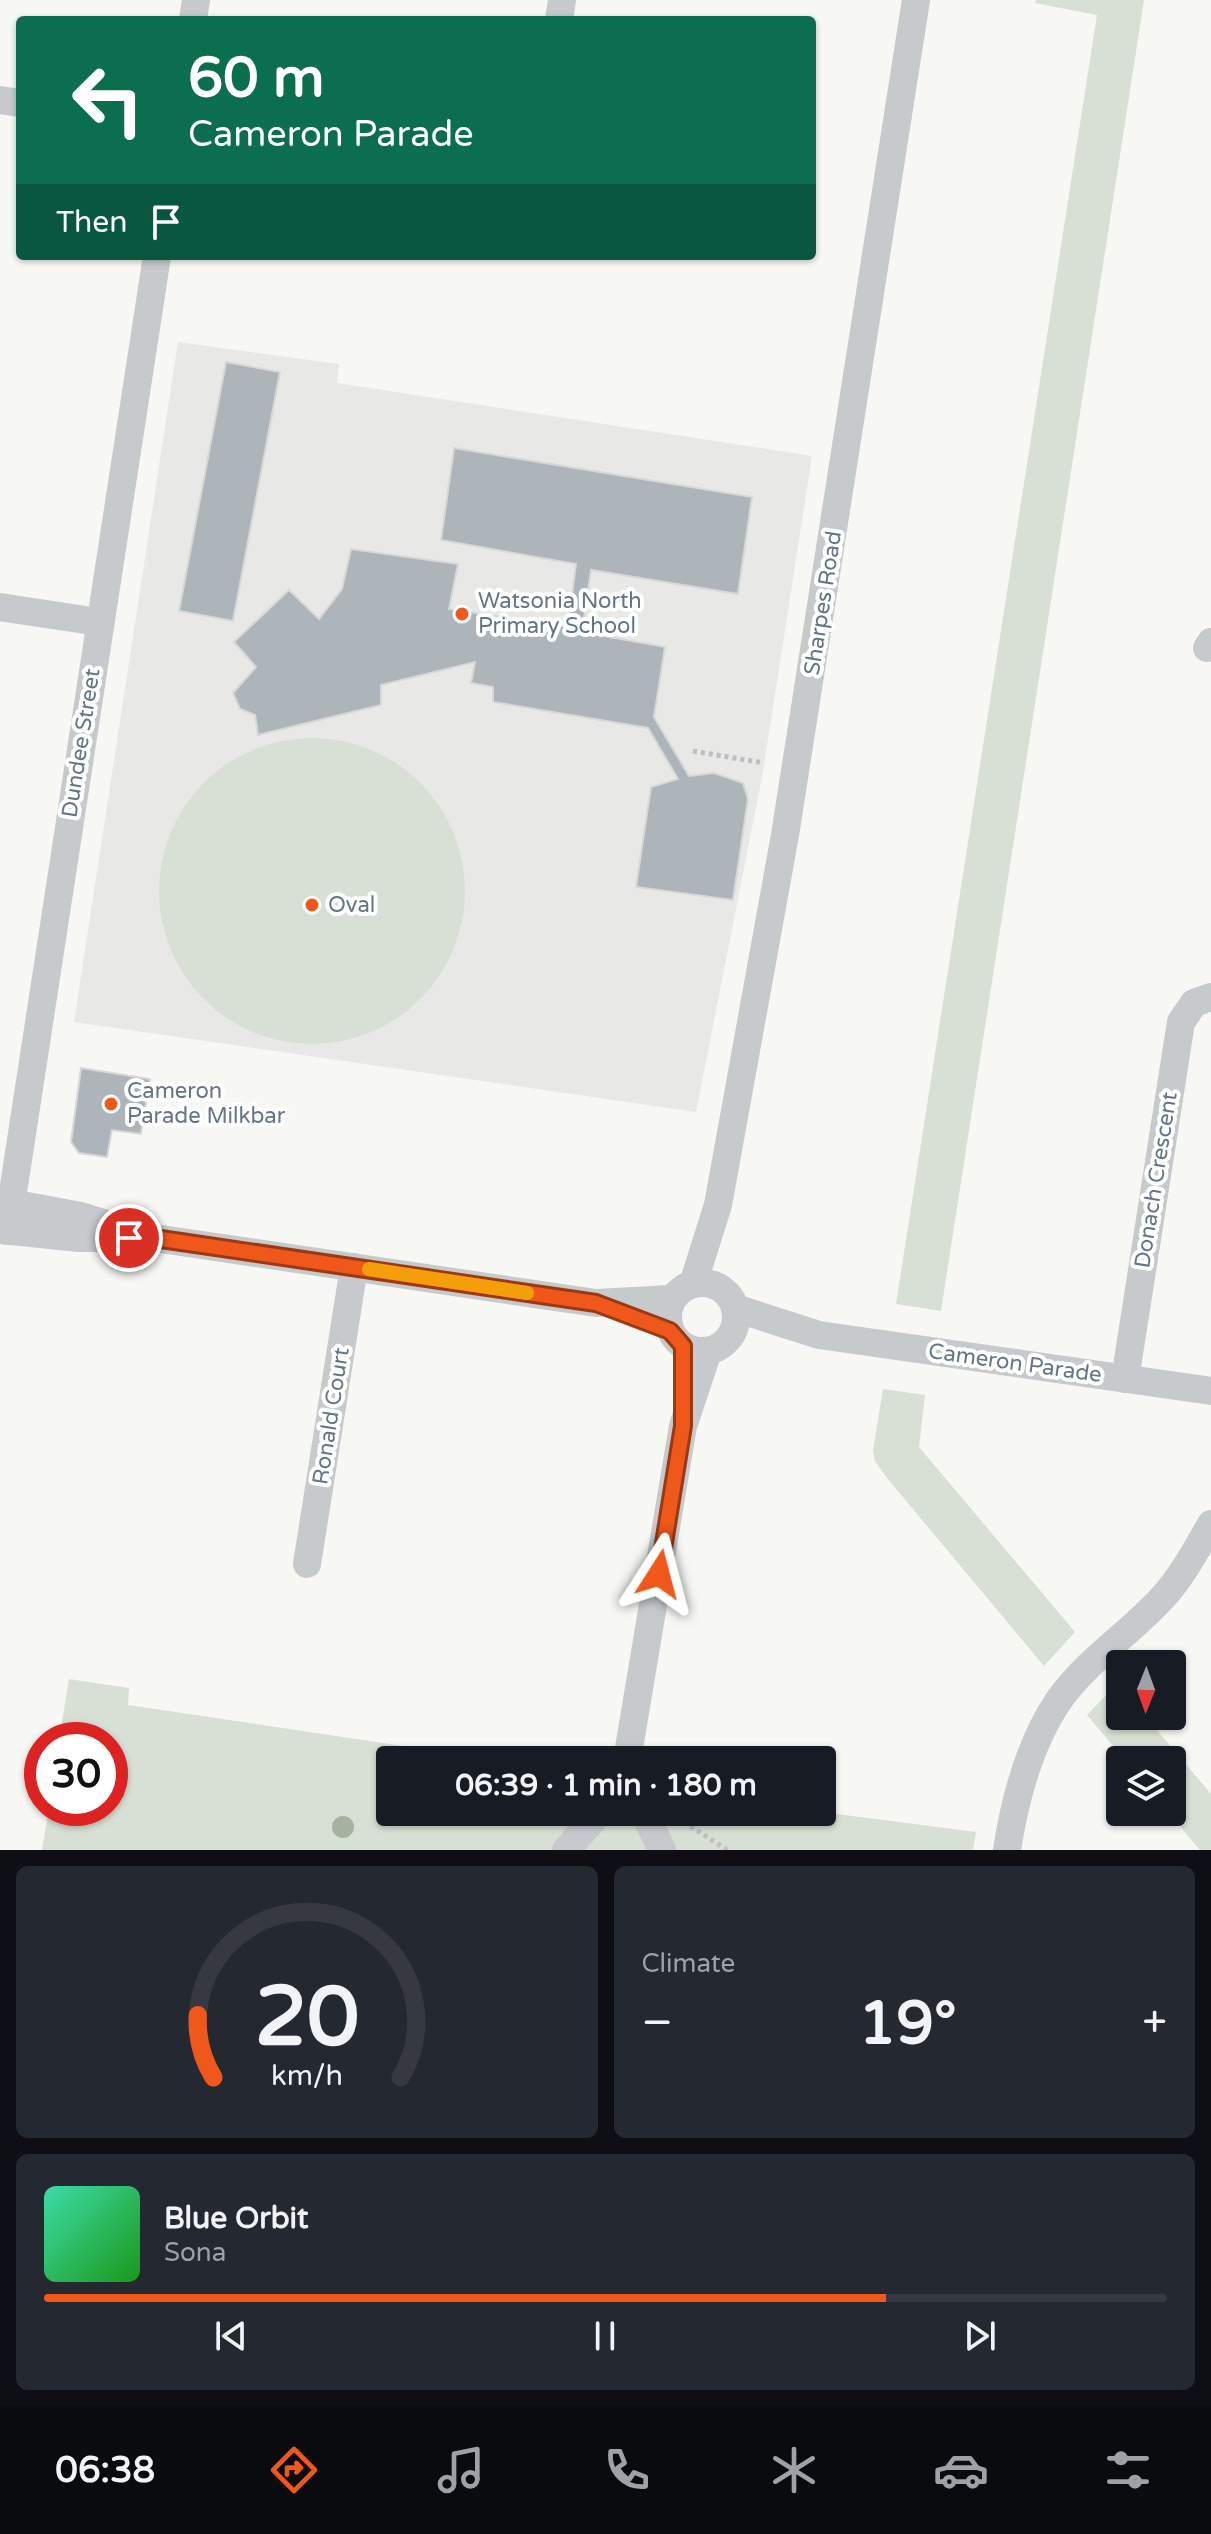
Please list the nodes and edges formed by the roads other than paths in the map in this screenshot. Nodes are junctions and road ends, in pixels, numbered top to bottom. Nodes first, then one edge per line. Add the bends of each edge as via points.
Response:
1 (916, 0) edge
2 (156, 260) edge
3 (0, 607) edge
4 (99, 622) junction
5 (1211, 997) edge
6 (6, 1202) edge
7 (4, 1231) edge
8 (154, 1238) junction
9 (354, 1267) junction
10 (705, 1295) junction
11 (596, 1303) junction
12 (819, 1335) junction
13 (698, 1342) junction
14 (1125, 1379) junction
15 (1211, 1391) edge
16 (1209, 1521) edge
17 (307, 1564) dead end
18 (632, 1746) edge
19 (587, 1826) edge
20 (651, 1826) edge
21 (566, 1850) edge
22 (662, 1850) edge
23 (1007, 1850) edge

1 - 10 street, Sharpes Road via 806,708
2 - 4 street, Dundee Street
3 - 4 street
4 - 6 street, Dundee Street
5 - 14 street, Donach Crescent via 1194,1003 1181,1022
6 - 7 street, Dundee Street
6 - 8 street, Cameron Parade via 81,1216
7 - 8 street, Cameron Parade
8 - 9 street, Cameron Parade
9 - 11 street, Cameron Parade
9 - 17 street, Ronald Court
10 - 11 street, Cameron Parade
10 - 12 street, Cameron Parade
10 - 13 street via 736,1318
10 - 13 street via 668,1309
11 - 13 street, Cameron Parade
12 - 13 street, Cameron Parade
12 - 14 street, Cameron Parade
13 - 18 street
14 - 15 street, Cameron Parade
16 - 23 street via 1165,1595 1060,1699 1027,1765
19 - 21 street
20 - 22 street

